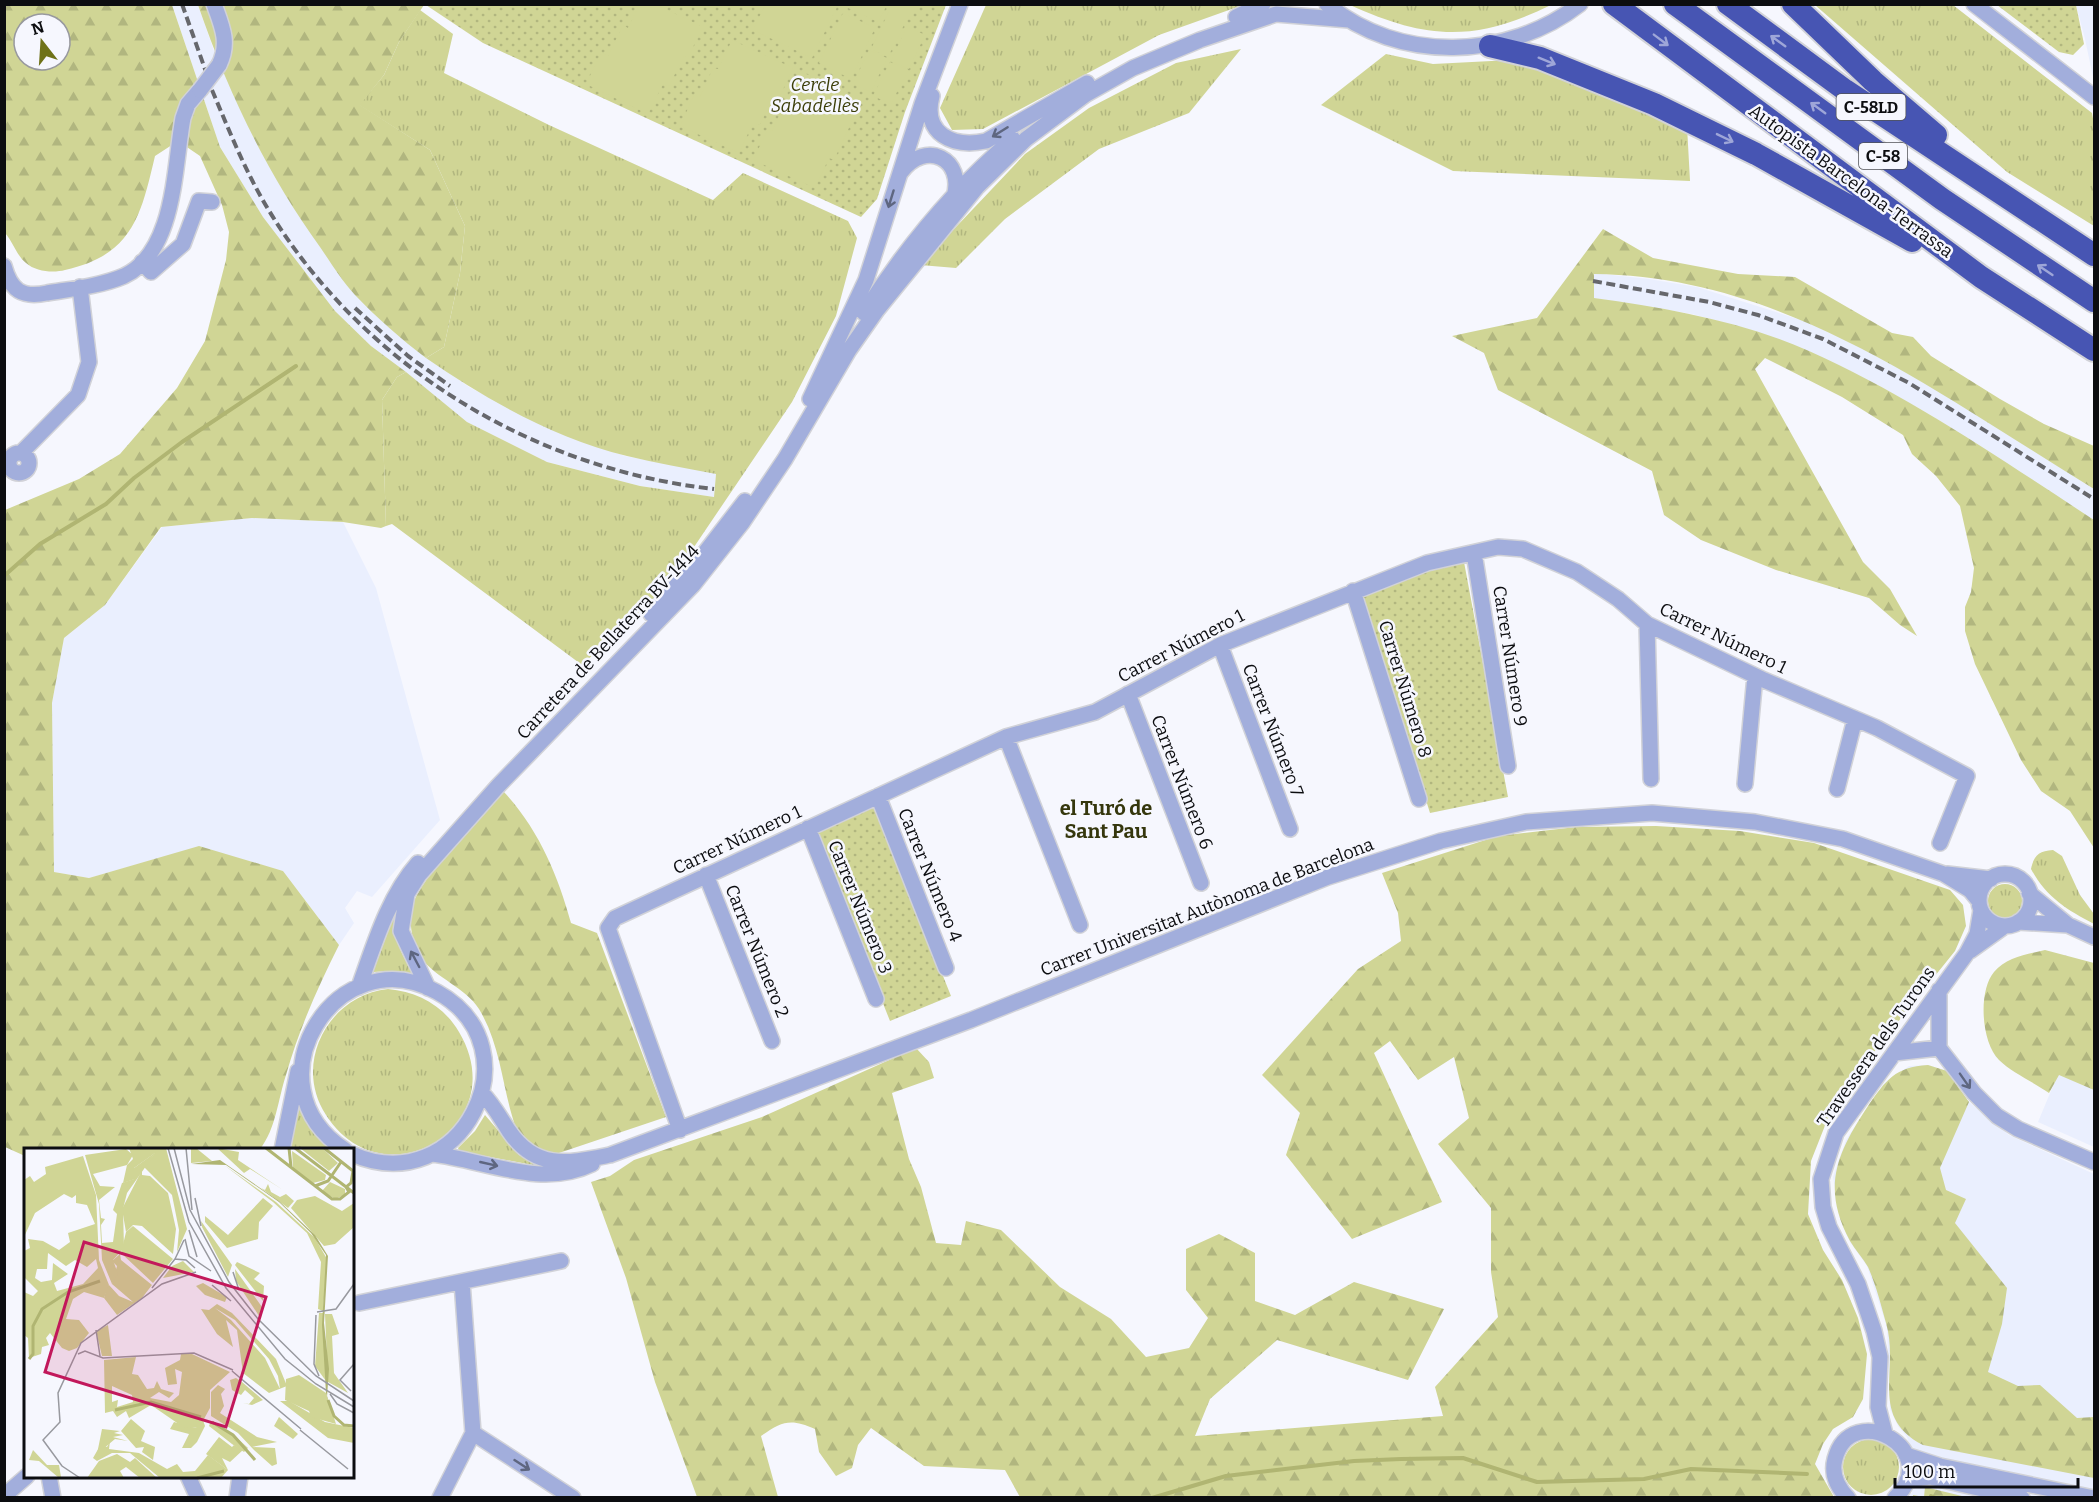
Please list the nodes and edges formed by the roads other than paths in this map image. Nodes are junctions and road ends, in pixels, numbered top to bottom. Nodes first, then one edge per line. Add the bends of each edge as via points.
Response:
1 (214, 4) edge
2 (960, 4) edge
3 (968, 4) edge
4 (1327, 4) edge
5 (1580, 4) edge
6 (1614, 4) edge
7 (1675, 4) edge
8 (1728, 4) edge
9 (1793, 4) edge
10 (1974, 4) edge
11 (1270, 9) edge
12 (1349, 20) junction
13 (1490, 46) junction
14 (1087, 83) junction
15 (2088, 87) edge
16 (2094, 97) edge
17 (927, 111) junction
18 (897, 177) junction
19 (956, 183) junction
20 (212, 202) dead end
21 (2017, 204) junction
22 (2094, 255) edge
23 (142, 262) junction
24 (4, 266) edge
25 (1982, 277) junction
26 (80, 287) junction
27 (2094, 301) edge
28 (857, 339) junction
29 (2094, 350) edge
30 (810, 399) junction
31 (21, 453) dead end
32 (1474, 553) junction
33 (1353, 591) junction
34 (1647, 624) junction
35 (1220, 645) junction
36 (1755, 676) junction
37 (1128, 694) junction
38 (1855, 719) junction
39 (1006, 737) junction
40 (1508, 766) dead end
41 (1651, 779) dead end
42 (495, 784) junction
43 (1745, 784) dead end
44 (1837, 789) dead end
45 (878, 796) junction
46 (1419, 799) dead end
47 (808, 828) junction
48 (1290, 829) dead end
49 (450, 832) junction
50 (1940, 843) dead end
51 (1944, 874) junction
52 (706, 876) junction
53 (1991, 879) junction
54 (1201, 883) dead end
55 (2029, 893) junction
56 (1980, 906) junction
57 (2012, 924) junction
58 (1080, 925) dead end
59 (2068, 925) junction
60 (2094, 937) edge
61 (1967, 953) junction
62 (946, 968) dead end
63 (359, 987) junction
64 (428, 988) junction
65 (1939, 990) junction
66 (876, 999) dead end
67 (772, 1041) dead end
68 (1939, 1048) junction
69 (1894, 1053) junction
70 (302, 1062) junction
71 (482, 1093) junction
72 (680, 1130) junction
73 (281, 1147) edge
74 (343, 1148) edge
75 (432, 1154) junction
76 (354, 1155) edge
77 (610, 1155) junction
78 (2094, 1162) edge
79 (561, 1261) dead end
80 (462, 1282) junction
81 (359, 1303) dead end
82 (1878, 1407) junction
83 (473, 1433) junction
84 (1859, 1433) junction
85 (1885, 1434) junction
86 (1906, 1455) junction
87 (25, 1478) edge
88 (49, 1478) edge
89 (189, 1478) edge
90 (240, 1478) edge
91 (1907, 1480) junction
92 (4, 1496) edge
93 (53, 1497) edge
94 (198, 1497) edge
95 (237, 1497) edge
96 (440, 1497) edge
97 (573, 1497) edge
98 (1848, 1497) edge
99 (1895, 1497) edge
100 (2022, 1497) edge
101 (2094, 1497) edge

1 - 23 street, bridge via 225,38 224,55 188,104 168,211
2 - 17 street
3 - 17 street
4 - 12 street
5 - 13 street via 1540,31
6 -> 25 highway, Autopista Barcelona-Terrassa / C-58
27 -> 7 highway, C-58 via 1942,199
21 -> 8 highway, C-58LD via 1845,90
9 - 21 highway via 1873,81
10 - 15 street
11 - 12 street, Carretera de Bellaterra BV-1414
11 - 14 street, Carretera de Bellaterra BV-1414 via 1132,59
11 - 28 street, Carretera de Bellaterra BV-1414 via 1133,68 1085,95 1026,139 963,204
12 - 13 street via 1389,38 1417,45
13 -> 25 highway via 1540,58 1664,109 1756,154
14 -> 17 street, Carretera de Bellaterra BV-1414 via 986,141 950,141
14 - 19 street, Carretera de Bellaterra BV-1414
15 - 16 street
17 - 18 street
18 - 19 street via 908,162 924,154 936,154 948,164
18 -> 30 street via 866,280
19 - 28 street, Carretera de Bellaterra BV-1414 via 951,208 908,258 865,320
19 - 30 street, Carretera de Bellaterra BV-1414 via 880,287
20 - 23 street via 199,201 183,244 151,272
21 - 22 highway, C-58LD
23 - 26 street via 122,277
24 - 26 street via 11,286 26,295
25 - 29 highway, Autopista Barcelona-Terrassa / C-58
26 - 31 street via 89,362 78,395
28 - 42 street, Carretera de Bellaterra BV-1414 via 785,459 693,585
30 - 42 street via 772,462 700,559
32 - 33 street, Carrer Número 1 via 1427,563
32 - 34 street, Carrer Número 1 via 1497,548 1523,549 1577,572
32 - 40 street, Carrer Número 9
33 - 35 street, Carrer Número 1
33 - 46 street, Carrer Número 8
34 - 36 street, Carrer Número 1
34 - 41 street
35 - 37 street, Carrer Número 1
35 - 48 street, Carrer Número 7
36 - 38 street, Carrer Número 1
36 - 43 street
37 - 39 street, Carrer Número 1 via 1095,712
37 - 54 street, Carrer Número 6
38 - 44 street
38 - 50 street, Carrer Número 1 via 1967,776
39 - 45 street, Carrer Número 1
39 - 58 street
42 - 49 street, Carretera de Bellaterra BV-1414
45 - 47 street, Carrer Número 1
45 - 62 street, Carrer Número 4
47 - 52 street, Carrer Número 1
47 - 66 street, Carrer Número 3
49 - 63 street, Carretera de Bellaterra BV-1414 via 405,878 387,911
64 -> 49 street, Carretera de Bellaterra BV-1414 via 401,931 407,894
51 - 53 street, Carrer Universitat Autònoma de Barcelona
51 - 56 street, Carrer Universitat Autònoma de Barcelona via 1970,890
51 - 72 street, Carrer Universitat Autònoma de Barcelona via 1843,839 1755,822 1652,813 1526,822 1440,841 1328,877 962,1024
52 - 67 street, Carrer Número 2
52 - 72 street, Carrer Número 1 via 615,918 608,928
53 - 55 street via 2013,876 2024,883
53 - 56 street via 1983,887
55 - 57 street via 2029,910
55 - 59 street
56 - 57 street via 1991,922
56 - 61 street, Travessera dels Turons via 1977,934
57 - 59 street
57 - 61 street, Travessera dels Turons
59 - 60 street
61 - 65 street, Travessera dels Turons
63 - 64 street via 394,981
63 - 70 street via 338,999 320,1017 308,1038
64 - 71 street via 454,1004 473,1028 483,1057
65 - 68 street
65 - 69 street, Travessera dels Turons
68 - 69 street
68 -> 78 street via 1996,1116
69 - 82 street, Travessera dels Turons via 1836,1133 1821,1179 1829,1227 1858,1284 1874,1331 1880,1357
70 - 73 street via 294,1080
70 - 74 street via 303,1090 312,1116 324,1133
71 - 75 street via 462,1132
71 - 77 street, Carrer Universitat Autònoma de Barcelona via 516,1141 541,1160 572,1162
72 - 77 street, Carrer Universitat Autònoma de Barcelona
75 - 76 street via 391,1163
75 -> 77 street, Carrer Universitat Autònoma de Barcelona via 549,1176 574,1173
79 - 80 street
80 - 81 street
80 - 83 street
82 - 84 street
82 - 85 street, Travessera dels Turons
83 - 96 street
83 -> 97 street
84 - 85 street
84 - 98 street via 1844,1444 1835,1460 1837,1483
85 - 86 street via 1899,1443
86 - 91 street
86 - 101 street via 1940,1466
87 - 92 street
88 - 93 street
89 - 94 street
90 - 95 street
91 - 99 street
91 - 100 street via 1930,1477

